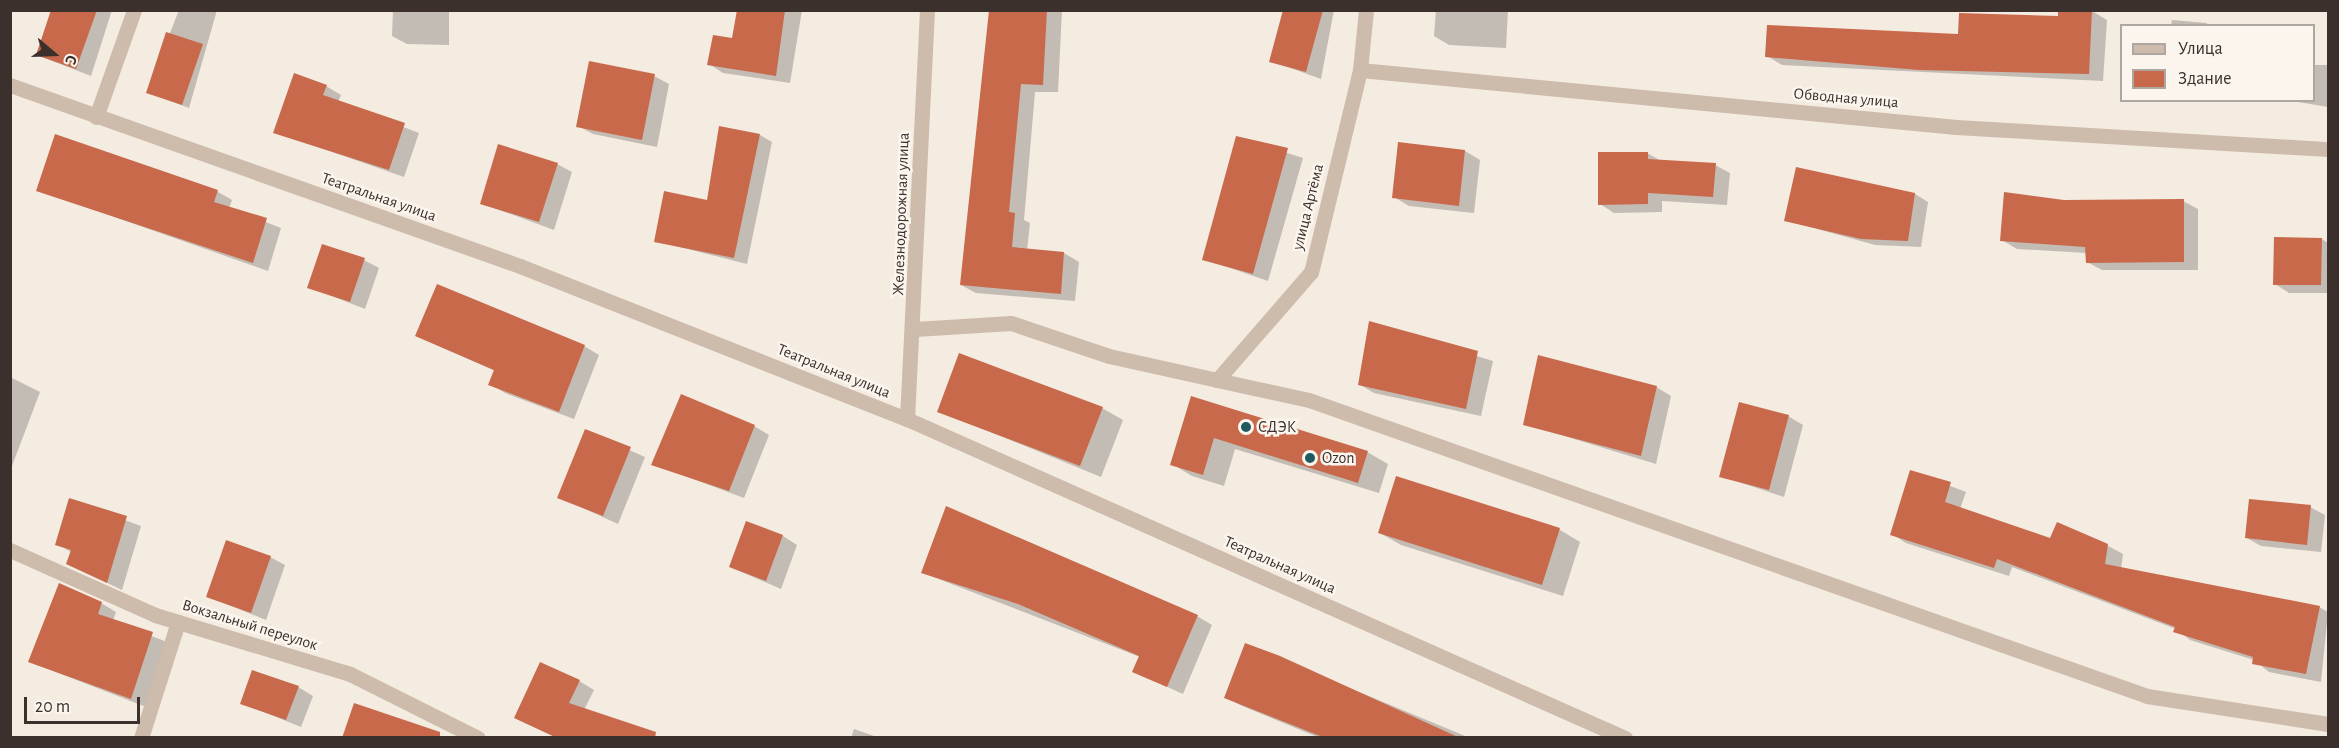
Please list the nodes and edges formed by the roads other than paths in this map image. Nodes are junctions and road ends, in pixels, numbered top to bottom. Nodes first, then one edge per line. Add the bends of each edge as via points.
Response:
1 (134, 10) edge
2 (927, 10) edge
3 (1366, 10) edge
4 (1360, 70) junction
5 (10, 85) edge
6 (96, 117) junction
7 (2328, 149) edge
8 (915, 329) junction
9 (1217, 380) junction
10 (907, 419) junction
11 (10, 550) edge
12 (178, 622) junction
13 (2328, 724) edge
14 (141, 738) edge
15 (478, 738) edge
16 (1625, 738) edge

1 - 6 street
2 - 8 street, Железнодорожная улица
3 - 4 street, улица Артёма
4 - 7 street, Обводная улица via 1956,127
4 - 9 street, улица Артёма via 1311,272
5 - 6 street, Театральная улица
6 - 10 street, Театральная улица via 520,266
8 - 9 street via 1011,323 1108,356
8 - 10 street, Железнодорожная улица
9 - 13 street via 1309,400 2147,696
10 - 16 street, Театральная улица
11 - 12 street, Вокзальный переулок
12 - 14 street
12 - 15 street, Вокзальный переулок via 350,674

